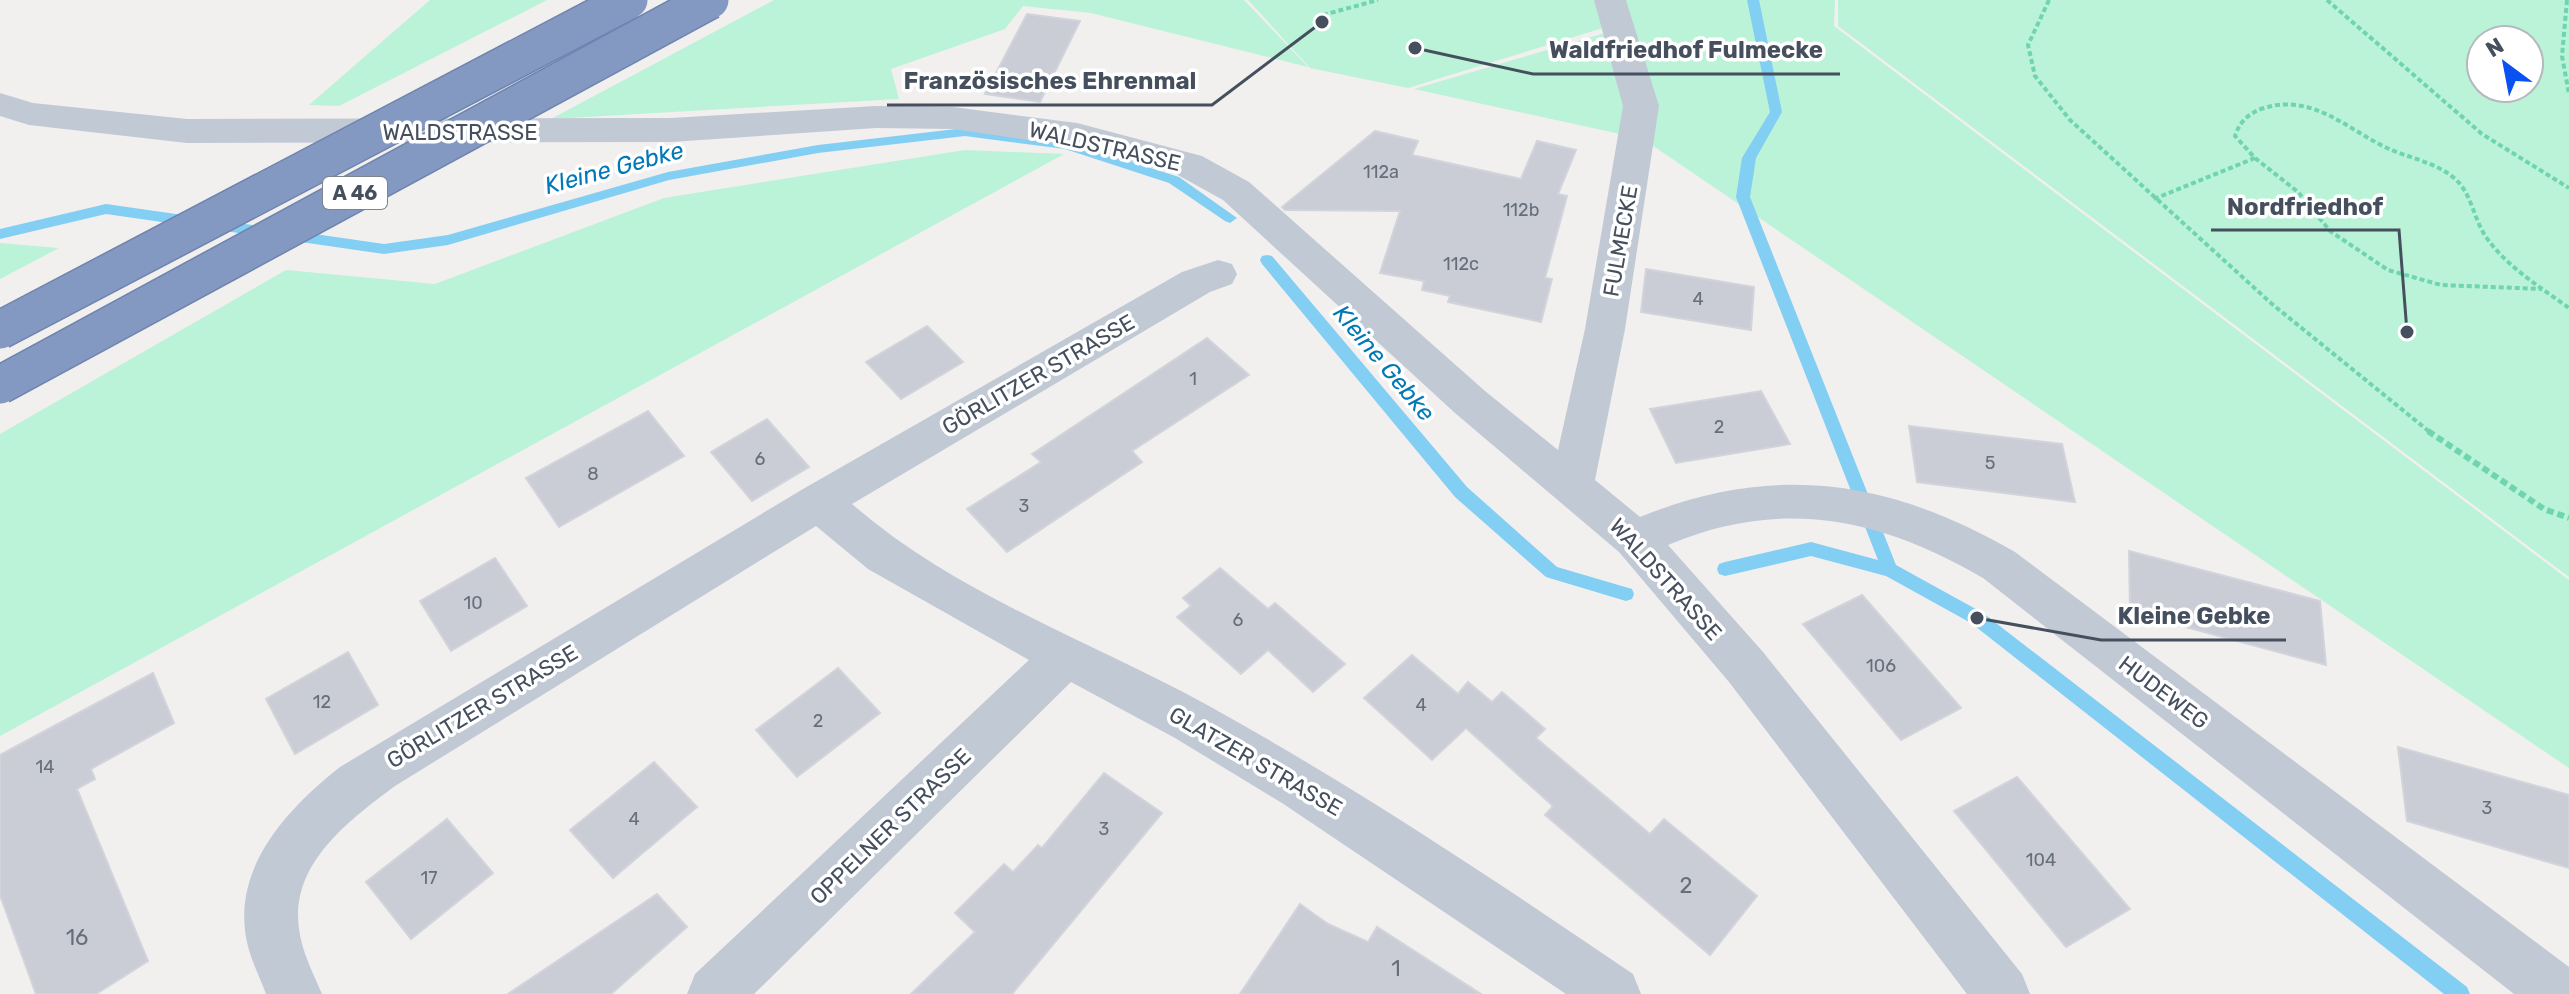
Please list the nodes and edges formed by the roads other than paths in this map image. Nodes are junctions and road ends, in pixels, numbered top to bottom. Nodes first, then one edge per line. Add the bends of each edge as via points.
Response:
1 (629, 0) edge
2 (710, 0) edge
3 (1610, 0) edge
4 (0, 104) edge
5 (1218, 274) dead end
6 (0, 330) edge
7 (0, 385) edge
8 (1572, 484) junction
9 (819, 502) junction
10 (1635, 539) junction
11 (1064, 658) junction
12 (294, 994) edge
13 (715, 994) edge
14 (1613, 994) edge
15 (2002, 994) edge
16 (2559, 994) edge

1 - 6 highway, A 46, bridge
2 - 7 highway, A 46, bridge
3 - 8 street, FULMECKE via 1641,106 1605,329
4 - 8 street, WALDSTRASSE via 29,114 187,131 671,130 922,117 1033,127 1115,143 1189,165 1236,191 1470,402
5 - 9 street, GÖRLITZER STRASSE
8 - 10 street, WALDSTRASSE
9 - 11 street, GLATZER STRASSE via 882,555
9 - 12 street, GÖRLITZER STRASSE via 341,795 299,840 272,891 275,948
10 - 15 street, WALDSTRASSE via 1746,667
10 - 16 street, HUDEWEG via 1685,517 1778,500 1883,509 1952,535 2011,574
11 - 13 street, OPPELNER STRASSE
11 - 14 street, GLATZER STRASSE via 1190,721 1338,808

